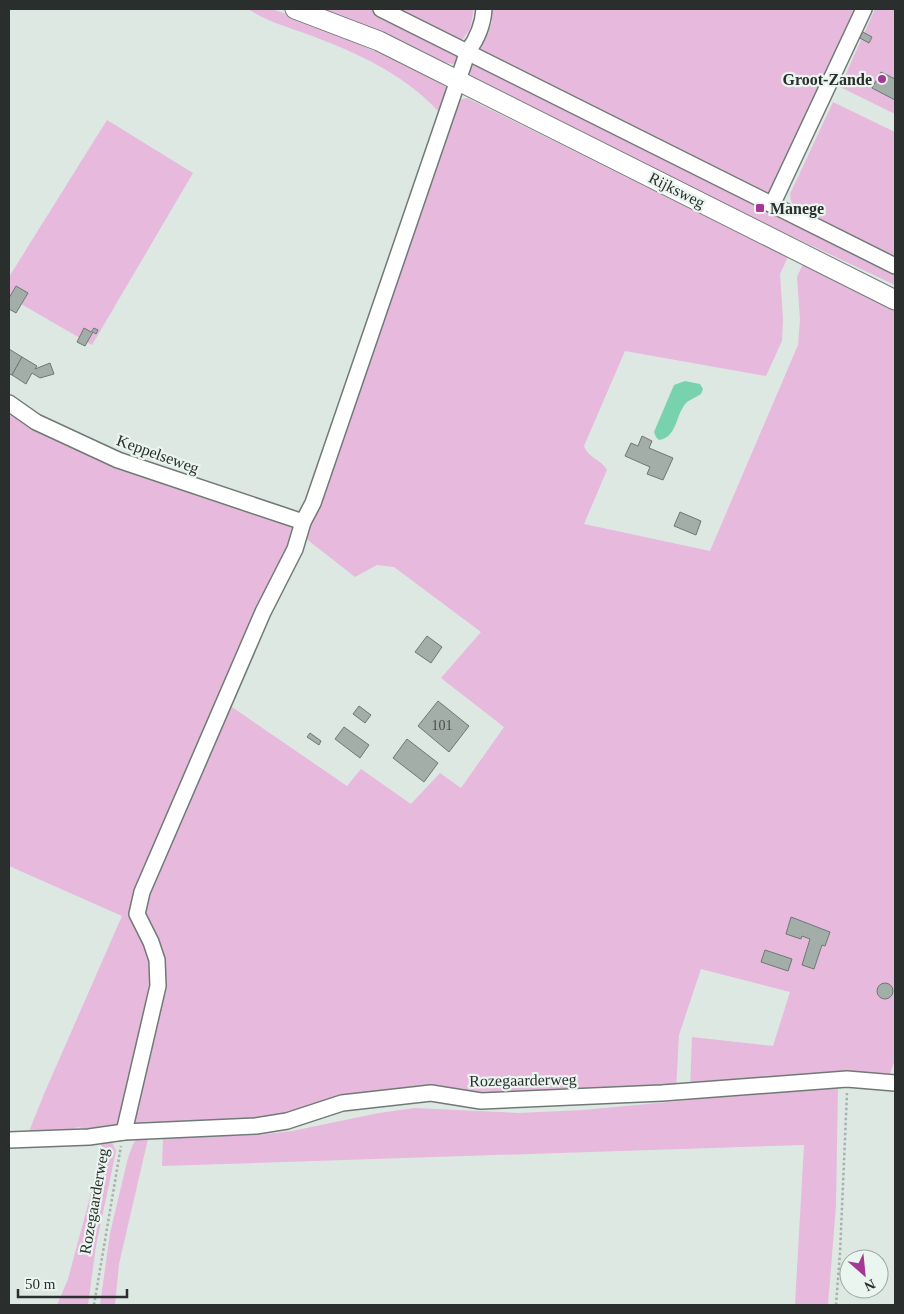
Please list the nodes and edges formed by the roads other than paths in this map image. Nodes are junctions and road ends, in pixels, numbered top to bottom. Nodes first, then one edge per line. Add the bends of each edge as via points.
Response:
1 (295, 9) edge
2 (381, 9) edge
3 (484, 9) edge
4 (864, 9) edge
5 (468, 51) junction
6 (458, 80) junction
7 (772, 205) junction
8 (895, 266) edge
9 (895, 300) edge
10 (9, 404) edge
11 (303, 522) junction
12 (895, 1083) edge
13 (124, 1132) junction
14 (9, 1140) edge

1 - 6 main road, Rijksweg via 379,41
2 - 5 street, Rijksweg
3 - 5 street via 478,34
4 - 7 street
5 - 6 street
5 - 7 street, Rijksweg
6 - 9 main road, Rijksweg
6 - 11 street via 313,503
7 - 8 street, Rijksweg
10 - 11 street, Keppelseweg via 36,422 118,460
11 - 13 street via 295,549 263,612 142,892 137,914 152,942 157,960 158,986
12 - 13 street, Rozegaarderweg via 847,1079 662,1093 481,1101 432,1093 342,1103 287,1121 256,1126
13 - 14 street, Rozegaarderweg via 89,1137

